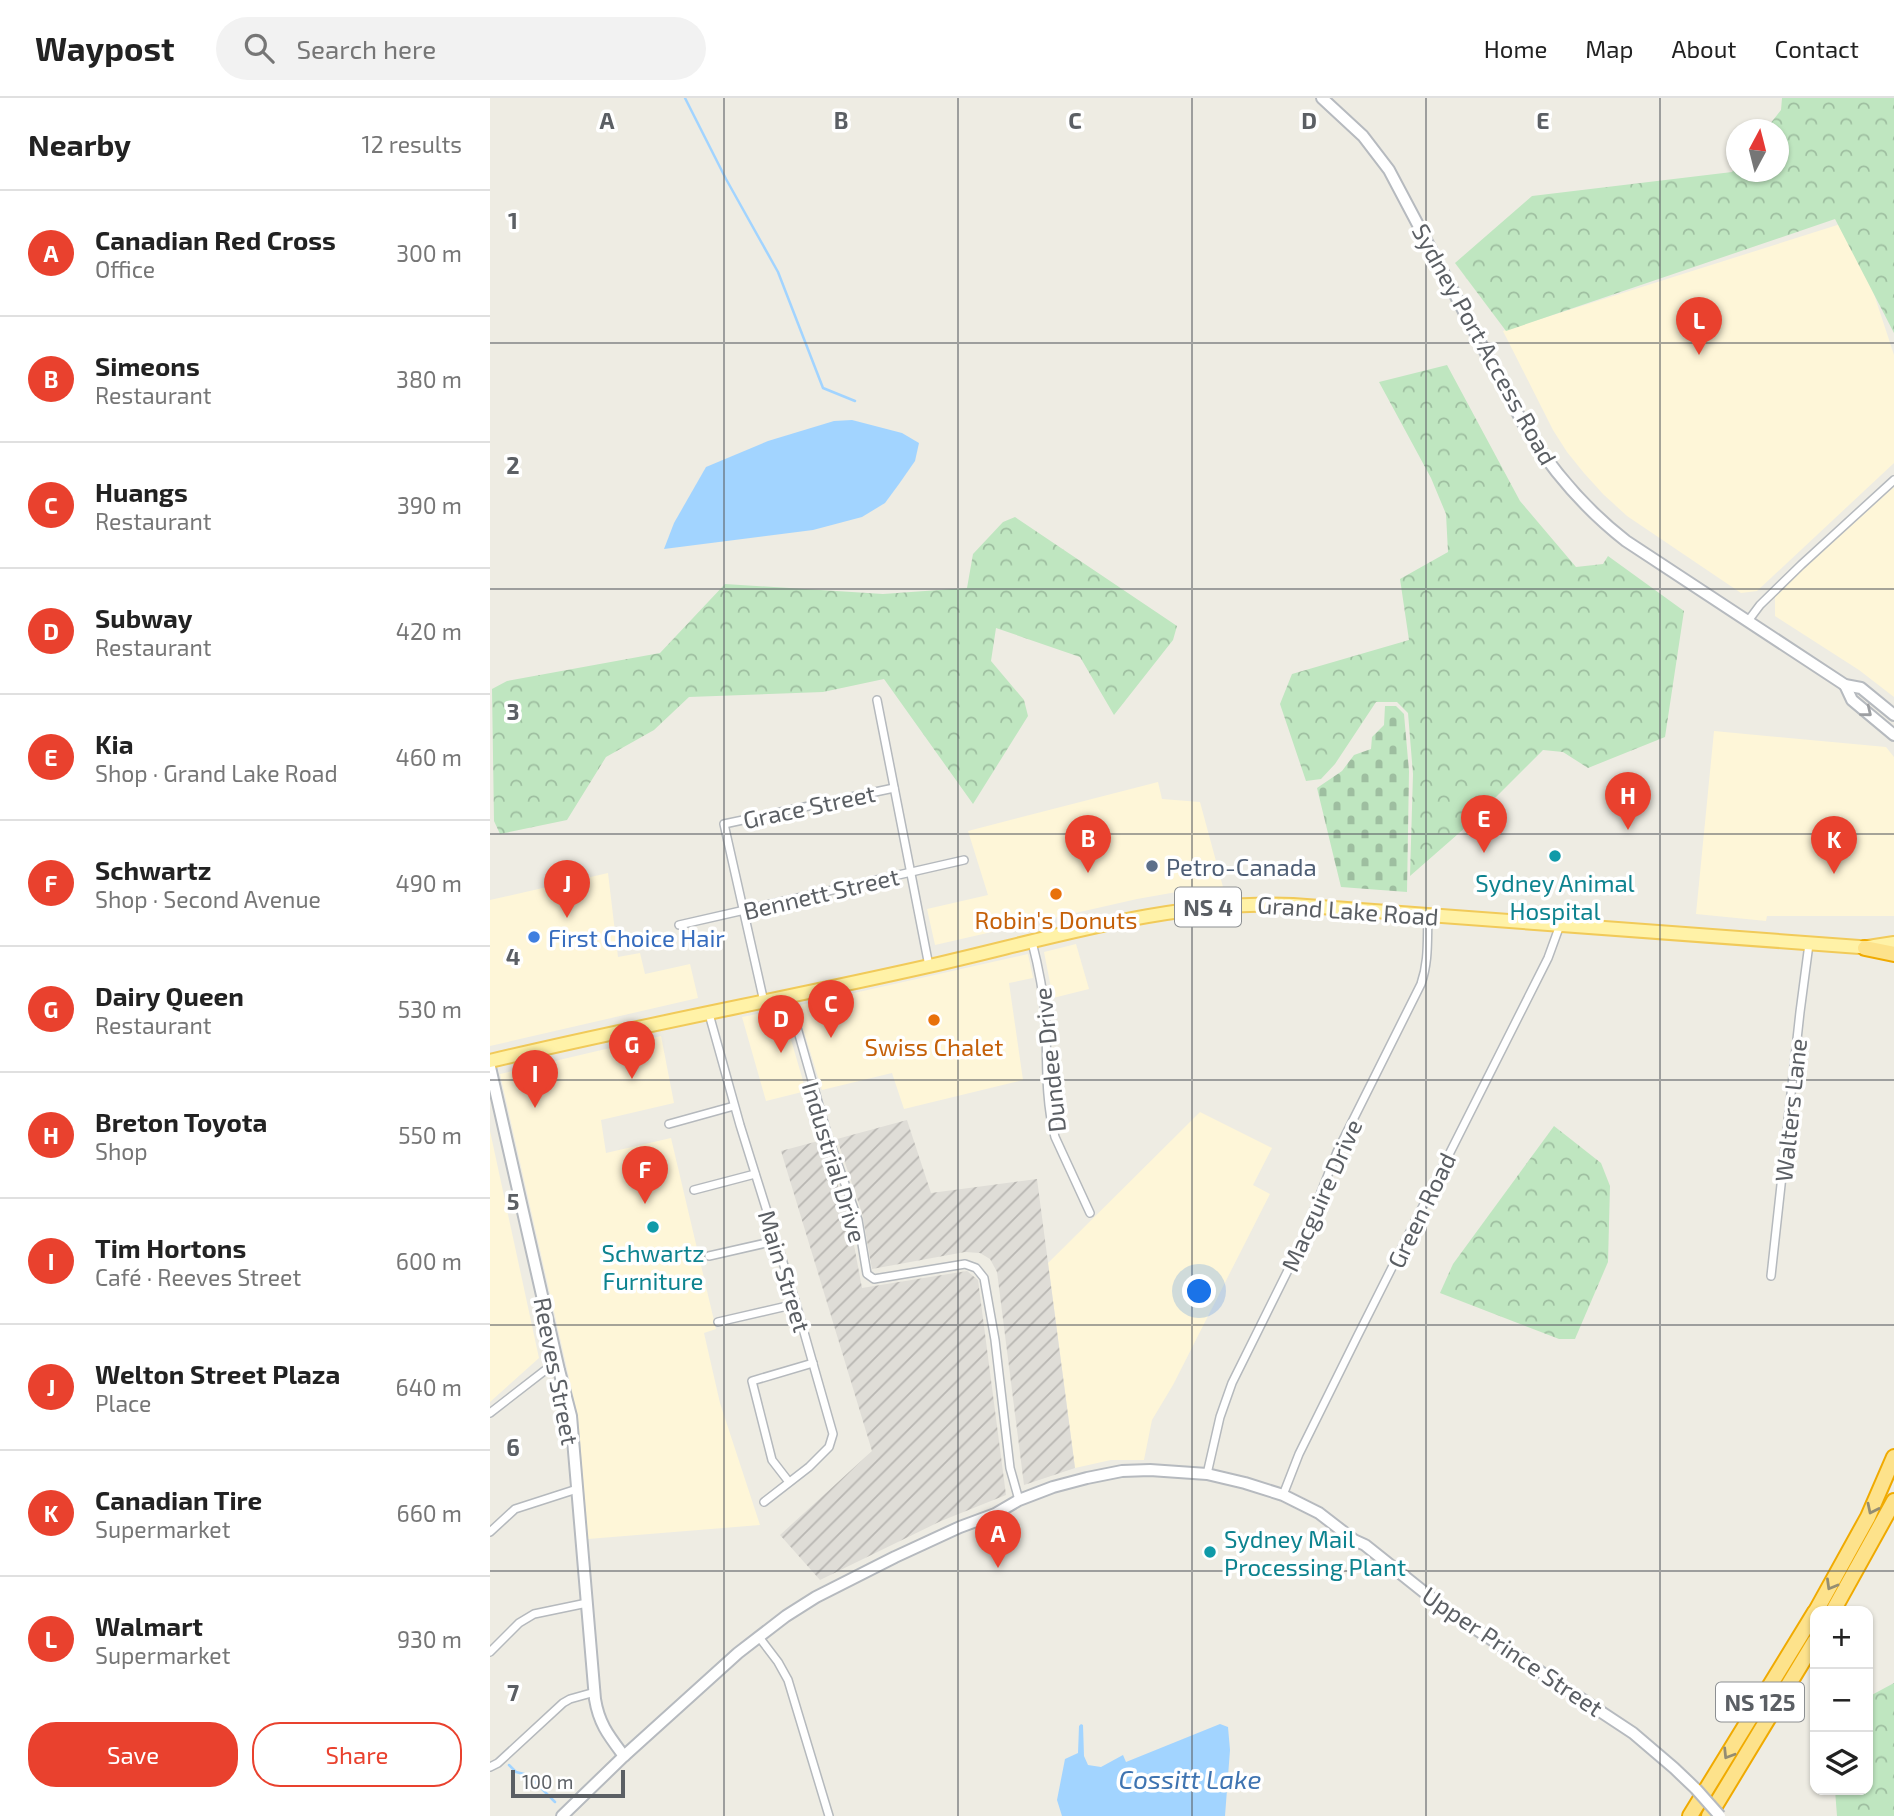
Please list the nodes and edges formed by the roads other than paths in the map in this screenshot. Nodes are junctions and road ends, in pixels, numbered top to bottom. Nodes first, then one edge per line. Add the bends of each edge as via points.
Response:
1 (1322, 98) edge
2 (1894, 480) edge
3 (1748, 621) junction
4 (1845, 685) junction
5 (877, 700) dead end
6 (1894, 715) edge
7 (1894, 735) edge
8 (894, 788) junction
9 (964, 860) dead end
10 (911, 872) junction
11 (743, 910) junction
12 (1427, 916) junction
13 (679, 925) dead end
14 (1560, 925) junction
15 (1032, 942) junction
16 (1894, 943) edge
17 (1810, 944) junction
18 (1864, 948) junction
19 (1894, 948) edge
20 (1894, 954) edge
21 (929, 966) junction
22 (788, 996) junction
23 (764, 1002) junction
24 (709, 1014) junction
25 (490, 1061) edge
26 (490, 1067) edge
27 (734, 1106) junction
28 (669, 1124) dead end
29 (755, 1174) junction
30 (694, 1190) dead end
31 (1090, 1213) dead end
32 (775, 1241) junction
33 (709, 1256) dead end
34 (1771, 1276) dead end
35 (796, 1304) junction
36 (718, 1322) dead end
37 (556, 1361) junction
38 (813, 1363) junction
39 (490, 1413) edge
40 (1894, 1457) edge
41 (1207, 1474) junction
42 (789, 1482) junction
43 (577, 1489) junction
44 (1283, 1495) junction
45 (1019, 1500) junction
46 (1894, 1501) edge
47 (764, 1502) dead end
48 (490, 1532) edge
49 (587, 1603) junction
50 (1818, 1606) edge
51 (1836, 1606) edge
52 (1810, 1620) edge
53 (759, 1637) junction
54 (1810, 1649) edge
55 (490, 1652) edge
56 (594, 1692) junction
57 (624, 1756) junction
58 (490, 1767) edge
59 (562, 1816) edge
60 (829, 1816) edge
61 (1690, 1816) edge
62 (1709, 1816) edge
63 (1720, 1816) edge

1 - 3 street, Sydney Port Access Road via 1363,136 1389,170 1520,419 1559,477 1619,536
2 - 3 street
3 - 4 street, Sydney Port Access Road
4 - 6 street, Sydney Port Access Road via 1861,688
4 -> 7 street, Sydney Port Access Road via 1852,699
5 - 8 street
8 - 10 street
8 - 11 street, Grace Street via 724,824
9 - 10 street, Bennett Street
10 - 11 street, Bennett Street
10 - 21 street
11 - 13 street, Bennett Street
11 - 23 street
12 - 14 main road, Grand Lake Road / NS 4
12 - 15 main road, Grand Lake Road / NS 4 via 1233,905 1127,919
12 - 41 street, Macguire Drive via 1429,947 1421,984 1337,1152 1299,1248 1232,1383
14 - 17 main road, Grand Lake Road / NS 4
14 - 44 street, Green Road via 1548,958 1299,1454
15 - 21 main road, Grand Lake Road / NS 4
15 - 31 street, Dundee Drive via 1044,999 1052,1129
16 - 18 main road
17 - 18 main road, Grand Lake Road / NS 4
17 - 34 street, Walters Lane
18 - 19 main road, Grand Lake Road / NS 4
18 - 20 highway
21 - 22 main road, Grand Lake Road / NS 4
22 - 23 main road, Grand Lake Road / NS 4
22 - 45 street, Industrial Drive via 828,1137 858,1220 869,1276 874,1279 965,1264 983,1276 1010,1468
23 - 24 main road, Grand Lake Road / NS 4
24 - 25 main road, Grand Lake Road / NS 4
24 - 27 street, Main Street
26 - 37 street, Reeves Street
27 - 28 street
27 - 29 street, Main Street
29 - 30 street
29 - 32 street, Main Street
32 - 33 street
32 - 35 street, Main Street
35 - 36 street
35 - 38 street, Main Street
37 - 39 street
37 - 43 street, Reeves Street via 571,1416
38 - 42 street, Main Street via 833,1439
38 - 42 street via 752,1381 772,1460
40 -> 50 highway, NS 125 via 1868,1517
41 - 44 street, Upper Prince Street
41 - 45 street, Upper Prince Street via 1122,1471
42 - 47 street, Main Street
43 - 48 street via 516,1509
43 - 49 street, Reeves Street
44 - 63 street, Upper Prince Street, bridge via 1325,1517 1444,1608 1626,1727
45 - 53 street, Upper Prince Street via 816,1597
46 - 51 highway
49 - 55 street via 526,1618
49 - 56 street, Reeves Street
52 -> 61 highway, NS 125
53 - 57 street, Upper Prince Street
53 - 60 street via 788,1681
54 - 62 highway, NS 125
56 - 57 street, Reeves Street via 602,1727
56 - 58 street via 563,1703
57 - 59 street, Upper Prince Street

